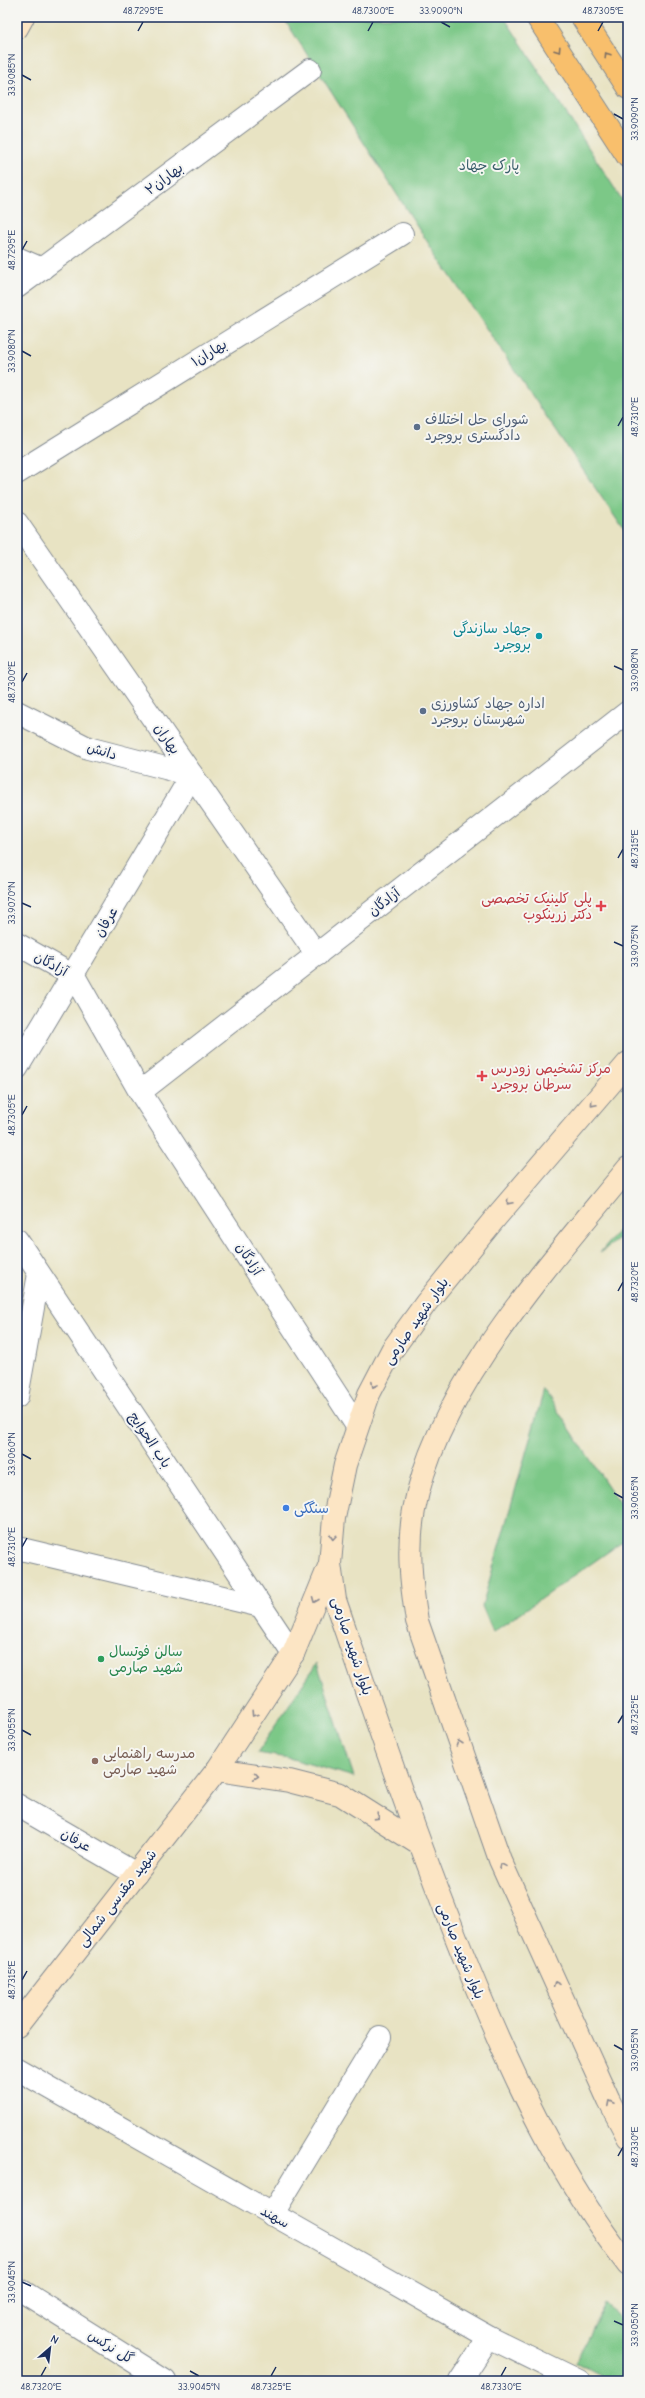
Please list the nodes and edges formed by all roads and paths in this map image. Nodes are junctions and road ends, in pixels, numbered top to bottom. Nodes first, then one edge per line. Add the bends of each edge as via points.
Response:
1 (22, 17) edge
2 (537, 17) edge
3 (582, 17) edge
4 (17, 28) edge
5 (310, 70) dead end
6 (628, 88) edge
7 (628, 157) edge
8 (402, 234) dead end
9 (17, 258) edge
10 (42, 269) junction
11 (17, 287) edge
12 (17, 473) edge
13 (17, 523) edge
14 (17, 712) edge
15 (628, 712) edge
16 (192, 775) junction
17 (17, 944) edge
18 (317, 955) junction
19 (74, 976) junction
20 (628, 1063) edge
21 (17, 1068) edge
22 (140, 1092) junction
23 (628, 1168) edge
24 (17, 1240) edge
25 (40, 1274) junction
26 (17, 1397) edge
27 (357, 1426) junction
28 (17, 1548) edge
29 (330, 1564) junction
30 (261, 1606) junction
31 (293, 1654) junction
32 (217, 1770) junction
33 (17, 1805) edge
34 (419, 1844) junction
35 (136, 1874) junction
36 (17, 2026) edge
37 (380, 2037) dead end
38 (17, 2069) edge
39 (628, 2137) edge
40 (272, 2215) junction
41 (628, 2265) edge
42 (17, 2288) edge
43 (489, 2337) junction
44 (157, 2378) edge
45 (460, 2381) edge
46 (579, 2381) edge

1 - 4 main road
2 -> 7 main road
6 -> 3 main road
5 - 10 street, بهاران۲
8 - 12 street, بهاران۱
9 - 10 street
10 - 11 street, بهاران۲
13 - 16 street, بهاران
14 - 16 street, دانش via 88,748
15 - 18 street, آزادگان
16 - 18 street, بهاران
16 - 19 street, عرفان
17 - 19 street, آزادگان
18 - 22 street, آزادگان
19 - 21 street, عرفان
19 - 22 street, آزادگان
20 -> 27 main road, بلوار شهید صارمی via 426,1303 392,1350 369,1394
22 - 27 street, آزادگان
39 -> 23 main road via 500,1860 416,1621 410,1581 414,1510 429,1457 450,1411 482,1357 540,1276
24 - 25 street, باب الحوایج
25 - 26 street
25 - 30 street, باب الحوایج
27 -> 29 main road, بلوار شهید صارمی via 345,1465 334,1518
28 - 30 street
29 -> 31 main road, شهید مقدسی شمالی
29 - 34 main road, بلوار شهید صارمی via 335,1600
30 - 31 street, باب الحوایج
31 -> 32 main road, شهید مقدسی شمالی
32 -> 34 main road via 289,1781 340,1794
32 - 35 main road, شهید مقدسی شمالی
33 - 35 street, عرفان
34 - 41 main road, بلوار شهید صارمی via 492,2026 548,2145 595,2222
35 - 36 main road, شهید مقدسی شمالی
37 - 40 street
38 - 40 street, سهند
40 - 43 street, سهند
42 - 44 street, گل نرکس
43 - 45 street
43 - 46 street, سهند

